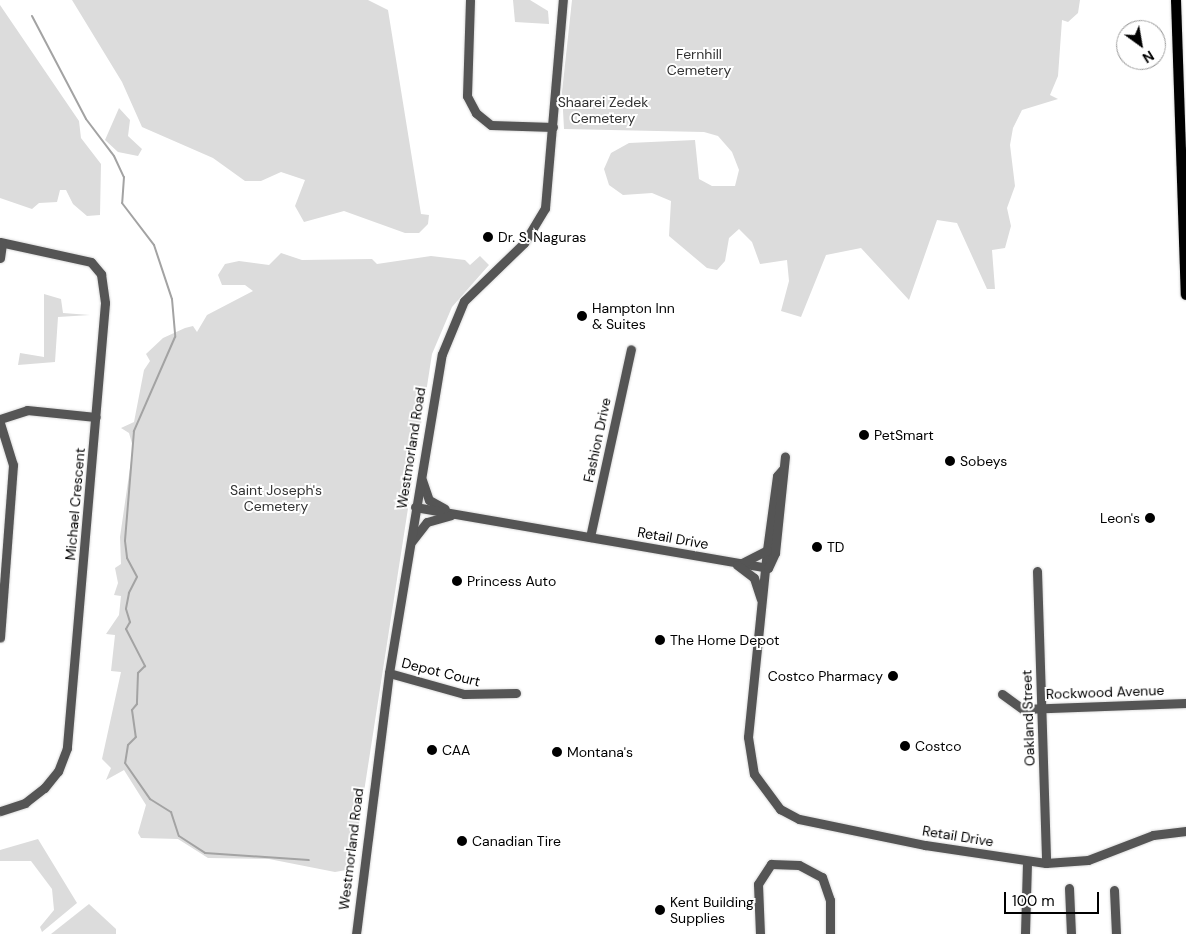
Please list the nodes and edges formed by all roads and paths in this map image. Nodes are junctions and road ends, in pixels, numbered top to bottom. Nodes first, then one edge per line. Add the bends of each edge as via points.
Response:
1 (470, 0) edge
2 (563, 0) edge
3 (1176, 0) edge
4 (553, 127) junction
5 (1, 242) edge
6 (0, 258) edge
7 (1186, 295) edge
8 (631, 349) dead end
9 (96, 417) junction
10 (0, 421) edge
11 (785, 457) dead end
12 (783, 469) junction
13 (421, 473) junction
14 (415, 507) junction
15 (456, 514) junction
16 (590, 537) junction
17 (408, 549) junction
18 (767, 550) junction
19 (734, 563) junction
20 (768, 568) junction
21 (1037, 571) dead end
22 (763, 606) junction
23 (0, 638) edge
24 (389, 673) junction
25 (516, 692) dead end
26 (1002, 694) dead end
27 (1186, 703) edge
28 (1041, 709) junction
29 (0, 811) edge
30 (1186, 825) edge
31 (1176, 831) junction
32 (1186, 832) edge
33 (1027, 861) junction
34 (1046, 864) junction
35 (1069, 888) dead end
36 (1114, 890) dead end
37 (356, 934) edge
38 (760, 934) edge
39 (830, 934) edge
40 (1025, 934) edge
41 (1071, 934) edge
42 (1116, 934) edge

1 - 4 street via 467,96 476,113 491,124
2 - 4 street, Westmorland Road
3 - 7 main road
4 - 13 street, Westmorland Road via 548,191 537,225 510,257 472,289 455,315 442,354
5 - 6 street
5 - 9 street, Michael Crescent via 91,262 99,270 105,309
8 - 16 street, Fashion Drive
9 - 10 street via 26,410
9 - 29 street, Michael Crescent via 66,748 58,770 44,788 24,803
10 - 23 street via 13,465
11 - 12 street
12 - 18 street via 777,476
12 - 20 street via 775,553
13 - 14 street, Westmorland Road
13 - 15 street via 429,500
14 - 15 street, Retail Drive
14 - 17 street, Westmorland Road
15 - 16 street, Retail Drive
15 - 17 street via 427,522
16 - 19 street, Retail Drive
17 - 24 street, Westmorland Road
18 - 19 street
18 - 20 street
19 - 20 street, Retail Drive
19 - 22 street via 754,578
20 - 22 street, Retail Drive
21 - 28 street, Oakland Street
22 - 33 street, Retail Drive via 751,728 751,763 772,802 799,819
24 - 25 street, Depot Court via 464,694
24 - 37 street, Westmorland Road
26 - 28 street, Rockwood Avenue via 1016,708
27 - 28 street, Rockwood Avenue
28 - 34 street, Oakland Street
30 - 31 street
31 - 32 street, Retail Drive
31 - 34 street, Retail Drive via 1088,860
33 - 34 street, Retail Drive
33 - 40 street
35 - 41 street
36 - 42 street
38 - 39 street via 758,884 771,864 799,865 822,877 830,900

